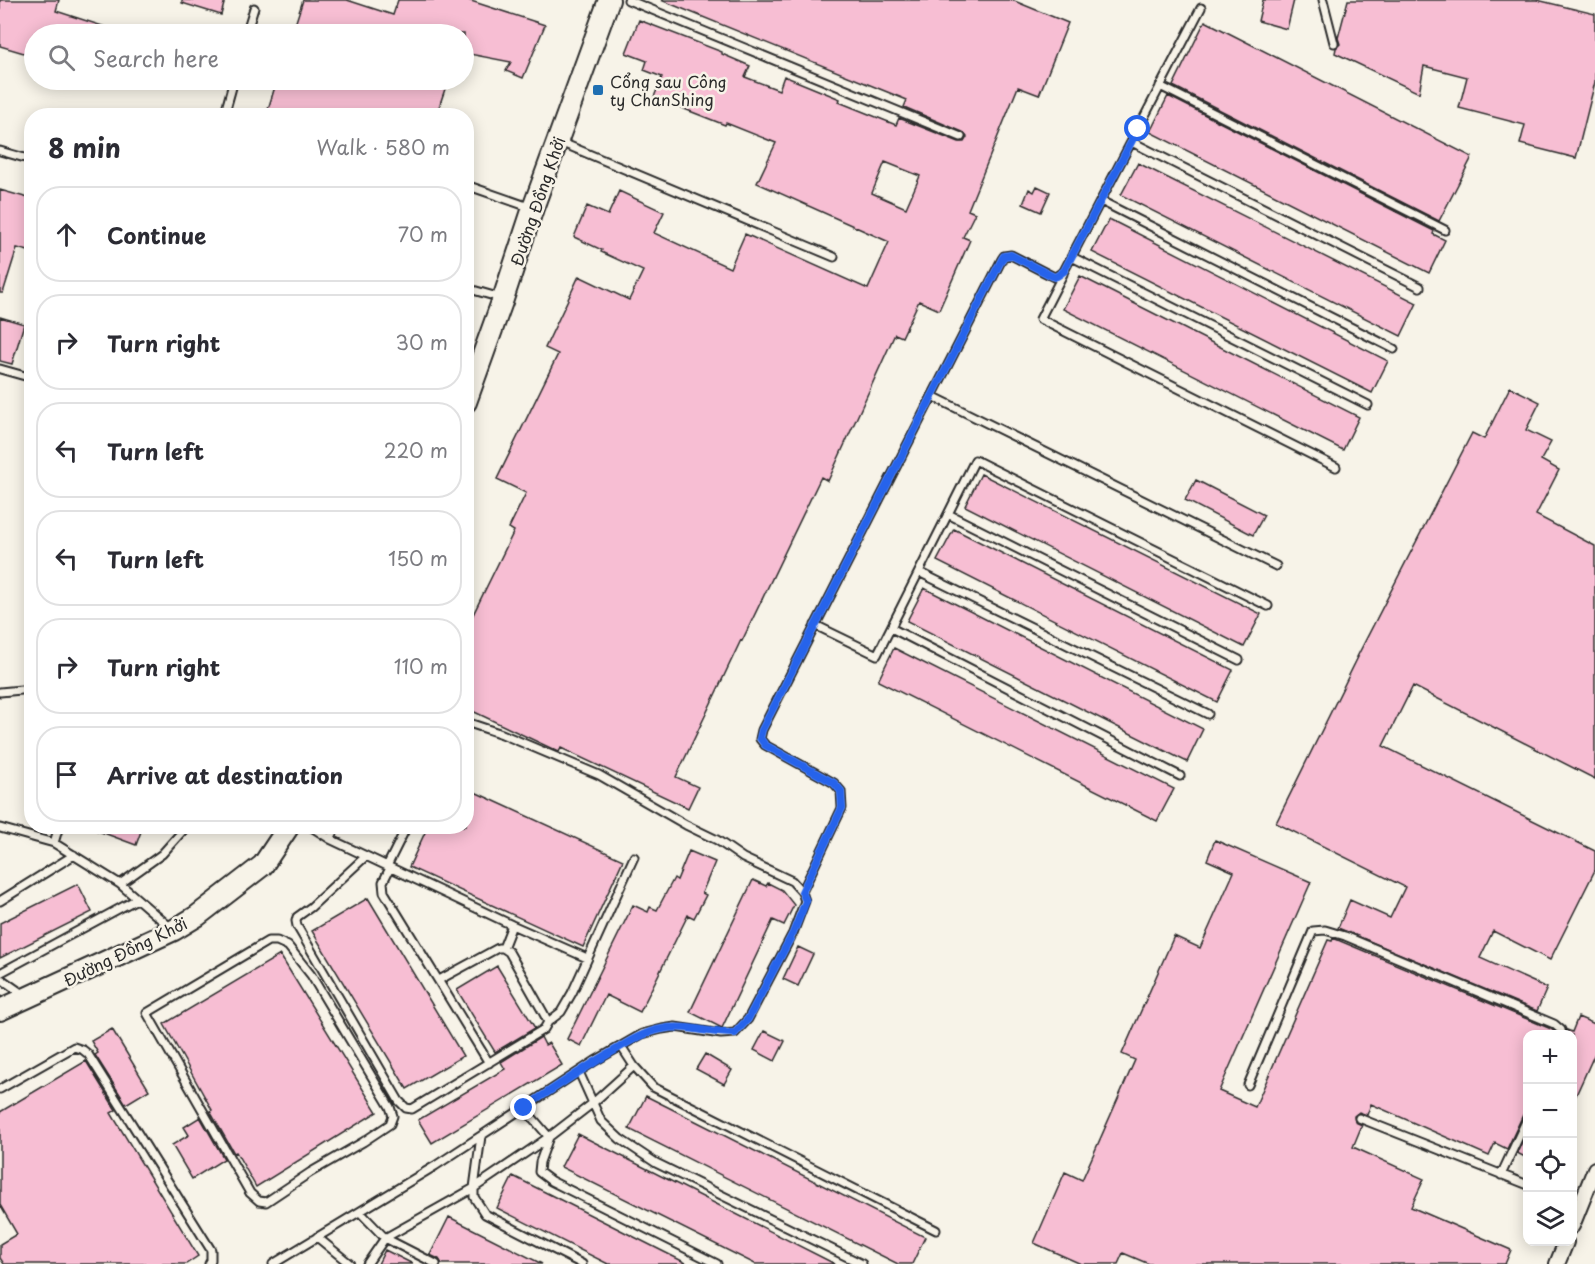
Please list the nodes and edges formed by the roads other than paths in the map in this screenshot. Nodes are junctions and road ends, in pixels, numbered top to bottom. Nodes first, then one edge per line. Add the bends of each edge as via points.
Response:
1 (608, 0) edge
2 (627, 0) edge
3 (1323, 0) edge
4 (254, 8) dead end
5 (1201, 8) dead end
6 (249, 24) edge
7 (1334, 42) dead end
8 (1160, 86) junction
9 (231, 90) edge
10 (226, 108) edge
11 (961, 137) dead end
12 (557, 141) junction
13 (1132, 141) junction
14 (0, 151) edge
15 (24, 158) edge
16 (474, 188) edge
17 (1101, 201) junction
18 (533, 208) junction
19 (1446, 230) dead end
20 (1072, 256) junction
21 (834, 257) dead end
22 (1064, 271) junction
23 (1420, 287) dead end
24 (474, 290) edge
25 (503, 298) junction
26 (1394, 349) dead end
27 (0, 369) edge
28 (24, 376) edge
29 (474, 380) edge
30 (932, 396) junction
31 (1368, 405) dead end
32 (1336, 467) dead end
33 (948, 514) junction
34 (1276, 566) dead end
35 (919, 572) junction
36 (1268, 606) dead end
37 (815, 625) junction
38 (891, 628) junction
39 (1239, 660) dead end
40 (24, 690) edge
41 (0, 692) edge
42 (1208, 714) dead end
43 (474, 725) edge
44 (1180, 776) dead end
45 (0, 828) edge
46 (57, 834) edge
47 (180, 834) edge
48 (284, 834) edge
49 (322, 834) edge
50 (333, 834) edge
51 (403, 834) edge
52 (330, 839) junction
53 (54, 843) junction
54 (74, 855) junction
55 (366, 856) junction
56 (634, 857) dead end
57 (389, 867) junction
58 (120, 884) junction
59 (802, 892) junction
60 (137, 899) junction
61 (0, 901) edge
62 (512, 925) junction
63 (174, 930) junction
64 (503, 948) junction
65 (587, 958) junction
66 (0, 974) edge
67 (0, 978) edge
68 (439, 980) junction
69 (28, 998) junction
70 (0, 1010) edge
71 (147, 1013) joint
72 (548, 1022) junction
73 (1561, 1030) edge
74 (621, 1046) junction
75 (489, 1063) junction
76 (634, 1066) junction
77 (579, 1072) junction
78 (1248, 1085) dead end
79 (0, 1089) edge
80 (592, 1103) junction
81 (524, 1108) junction
82 (1359, 1119) dead end
83 (1523, 1126) edge
84 (481, 1136) junction
85 (549, 1137) junction
86 (1595, 1169) edge
87 (1501, 1175) junction
88 (1523, 1183) edge
89 (474, 1188) junction
90 (1577, 1203) edge
91 (360, 1212) junction
92 (936, 1230) dead end
93 (317, 1238) junction
94 (385, 1238) junction
95 (1564, 1246) edge
96 (209, 1264) edge
97 (273, 1264) edge
98 (350, 1264) edge
99 (368, 1264) edge
100 (436, 1264) edge
101 (582, 1264) edge
102 (717, 1264) edge
103 (862, 1264) edge
104 (1557, 1264) edge

1 - 12 main road, Đường Đồng Khởi
2 - 11 lane
3 - 7 lane
4 - 6 lane
5 - 8 lane
8 - 13 lane
8 - 19 lane
9 - 10 lane
12 - 18 main road, Đường Đồng Khởi
12 - 21 lane
13 - 17 lane
13 - 23 lane
14 - 15 lane
16 - 18 lane
17 - 20 lane
17 - 26 lane
18 - 25 main road, Đường Đồng Khởi
20 - 22 lane
20 - 31 lane
22 - 30 lane via 1054,277 1011,255 1004,256
22 - 32 lane via 1040,319
24 - 25 lane
25 - 29 main road, Đường Đồng Khởi
27 - 28 lane
30 - 34 lane
30 - 37 lane
33 - 35 lane
33 - 36 lane via 975,460
33 - 39 lane
35 - 38 lane
35 - 42 lane
37 - 38 lane via 877,655
37 - 59 lane via 760,738 765,745 834,783 841,791 842,808
38 - 44 lane
40 - 41 lane
43 - 59 lane via 599,775 743,858 792,881
45 - 53 lane
46 - 53 lane
47 - 58 lane via 162,854
48 - 63 main road, Đường Đồng Khởi via 263,865
49 - 52 lane
50 - 52 lane
51 - 57 lane
52 - 55 lane
53 - 54 lane
54 - 58 lane
54 - 61 lane
55 - 57 lane
55 - 75 lane via 296,921 399,1101 412,1109
56 - 65 lane
57 - 62 lane
57 - 68 lane via 384,892
58 - 60 lane
59 - 74 lane via 806,901 793,933 748,1019 735,1033 662,1029 642,1034
60 - 63 lane
60 - 66 lane
62 - 64 lane
62 - 65 lane
63 - 69 main road, Đường Đồng Khởi
64 - 68 lane
64 - 72 lane
65 - 72 lane via 561,1012
67 - 69 lane
68 - 75 lane
69 - 70 main road, Đường Đồng Khởi
71 - 71 lane via 268,941 278,941 288,946 311,975 390,1107 390,1124 266,1202 258,1201
72 - 75 lane via 544,1029
73 - 78 lane via 1356,941 1325,930 1313,931
74 - 76 lane
74 - 77 lane
76 - 80 lane
76 - 92 lane via 653,1087
77 - 80 lane
77 - 81 lane
79 - 96 lane via 74,1047 88,1054 212,1250
80 - 85 lane
80 - 103 lane via 601,1122 656,1163
81 - 84 lane
81 - 85 lane
82 - 87 lane
83 - 87 lane
84 - 89 lane
84 - 91 lane
85 - 89 lane
85 - 102 lane via 539,1172
86 - 90 street
87 - 88 lane
89 - 94 lane
89 - 101 lane via 474,1197 484,1214
91 - 93 lane
91 - 94 lane
93 - 97 lane
93 - 98 lane
94 - 99 lane
94 - 100 lane
95 - 104 street

